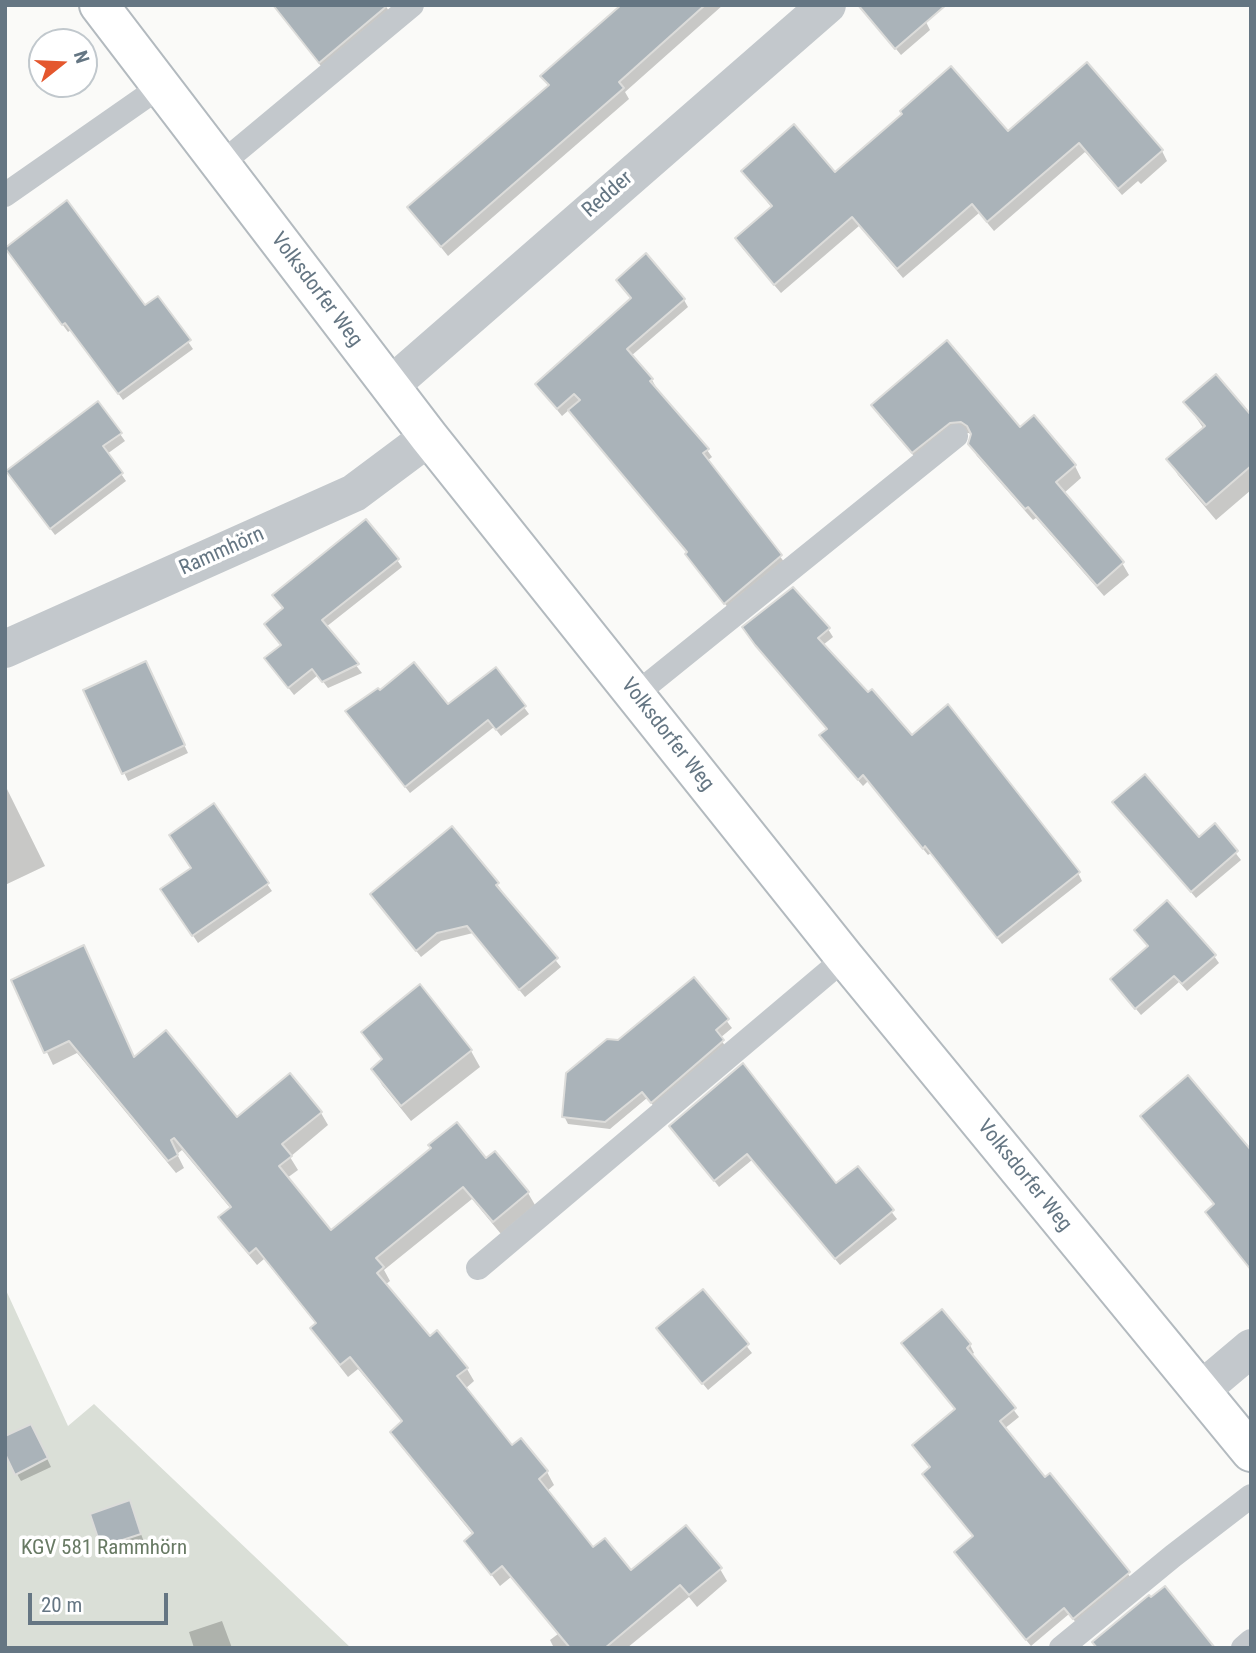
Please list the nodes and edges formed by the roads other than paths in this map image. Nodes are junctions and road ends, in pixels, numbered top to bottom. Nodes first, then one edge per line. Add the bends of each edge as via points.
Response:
1 (99, 5) edge
2 (412, 5) edge
3 (827, 5) edge
4 (161, 86) junction
5 (220, 164) junction
6 (5, 195) edge
7 (390, 386) junction
8 (956, 436) dead end
9 (429, 437) junction
10 (5, 649) edge
11 (635, 695) junction
12 (845, 958) junction
13 (478, 1268) dead end
14 (1251, 1348) edge
15 (1200, 1391) junction
16 (1251, 1452) edge
17 (1251, 1496) edge
18 (1251, 1642) edge
19 (1061, 1648) edge
20 (1243, 1648) edge

1 - 4 street, Volksdorfer Weg
2 - 5 lane
3 - 7 street, Redder
4 - 5 street, Volksdorfer Weg
4 - 6 lane
5 - 7 street, Volksdorfer Weg
7 - 9 street, Volksdorfer Weg
8 - 11 lane
9 - 10 street, Rammhörn via 354,493
9 - 11 street, Volksdorfer Weg
11 - 12 street, Volksdorfer Weg
12 - 13 lane
12 - 15 street, Volksdorfer Weg
14 - 15 street
15 - 16 street, Volksdorfer Weg
17 - 19 lane
18 - 20 lane

